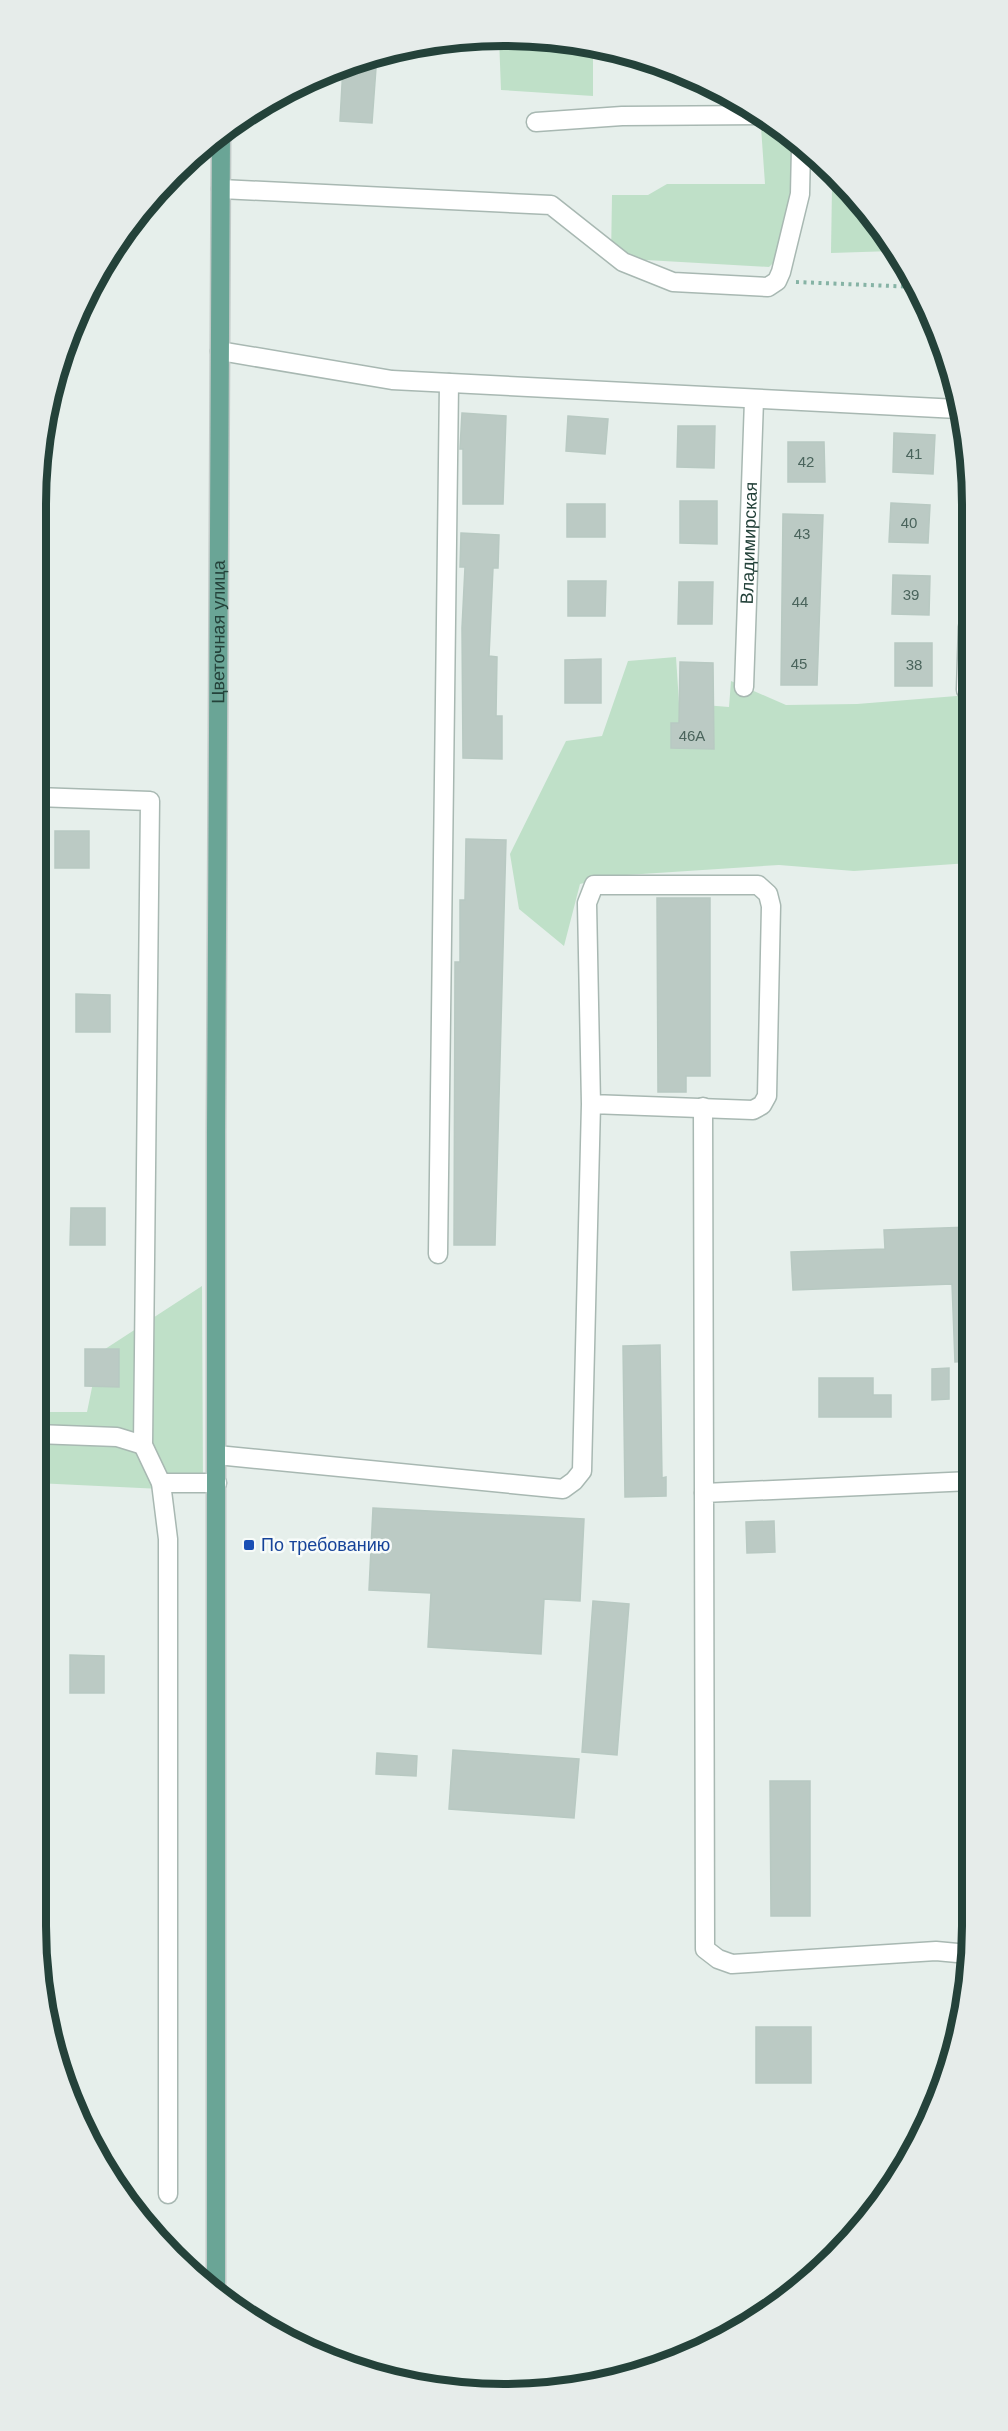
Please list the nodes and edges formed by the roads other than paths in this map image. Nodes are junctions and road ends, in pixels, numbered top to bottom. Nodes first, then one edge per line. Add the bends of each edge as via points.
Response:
1 (744, 115) edge
2 (536, 122) dead end
3 (221, 144) edge
4 (801, 156) edge
5 (221, 189) junction
6 (220, 351) junction
7 (449, 383) junction
8 (754, 400) junction
9 (951, 409) edge
10 (744, 687) dead end
11 (46, 797) edge
12 (591, 1104) junction
13 (704, 1107) junction
14 (438, 1254) dead end
15 (46, 1434) edge
16 (143, 1445) junction
17 (217, 1455) junction
18 (962, 1481) edge
19 (217, 1483) junction
20 (160, 1484) junction
21 (704, 1493) junction
22 (961, 1953) edge
23 (168, 2194) dead end
24 (216, 2283) edge

1 - 2 street via 622,116
3 - 5 main road, Цветочная улица
4 - 5 street via 800,194 777,281 768,287 673,282 623,262 551,205
5 - 6 main road, Цветочная улица
6 - 7 street via 392,380
6 - 17 main road, Цветочная улица
7 - 8 street
7 - 14 street
8 - 9 street
8 - 10 street, Владимирская
11 - 16 street via 150,801
12 - 13 street
12 - 13 street via 587,903 594,885 758,885 768,894 771,906 767,1096 753,1110
12 - 17 street via 582,1471 574,1481 563,1489
13 - 21 street
15 - 16 street via 107,1436
16 - 20 street
17 - 19 main road, Цветочная улица
18 - 21 street
19 - 20 street
19 - 24 main road, Цветочная улица
20 - 23 street via 168,1539
21 - 22 street via 705,1949 732,1964 936,1951

